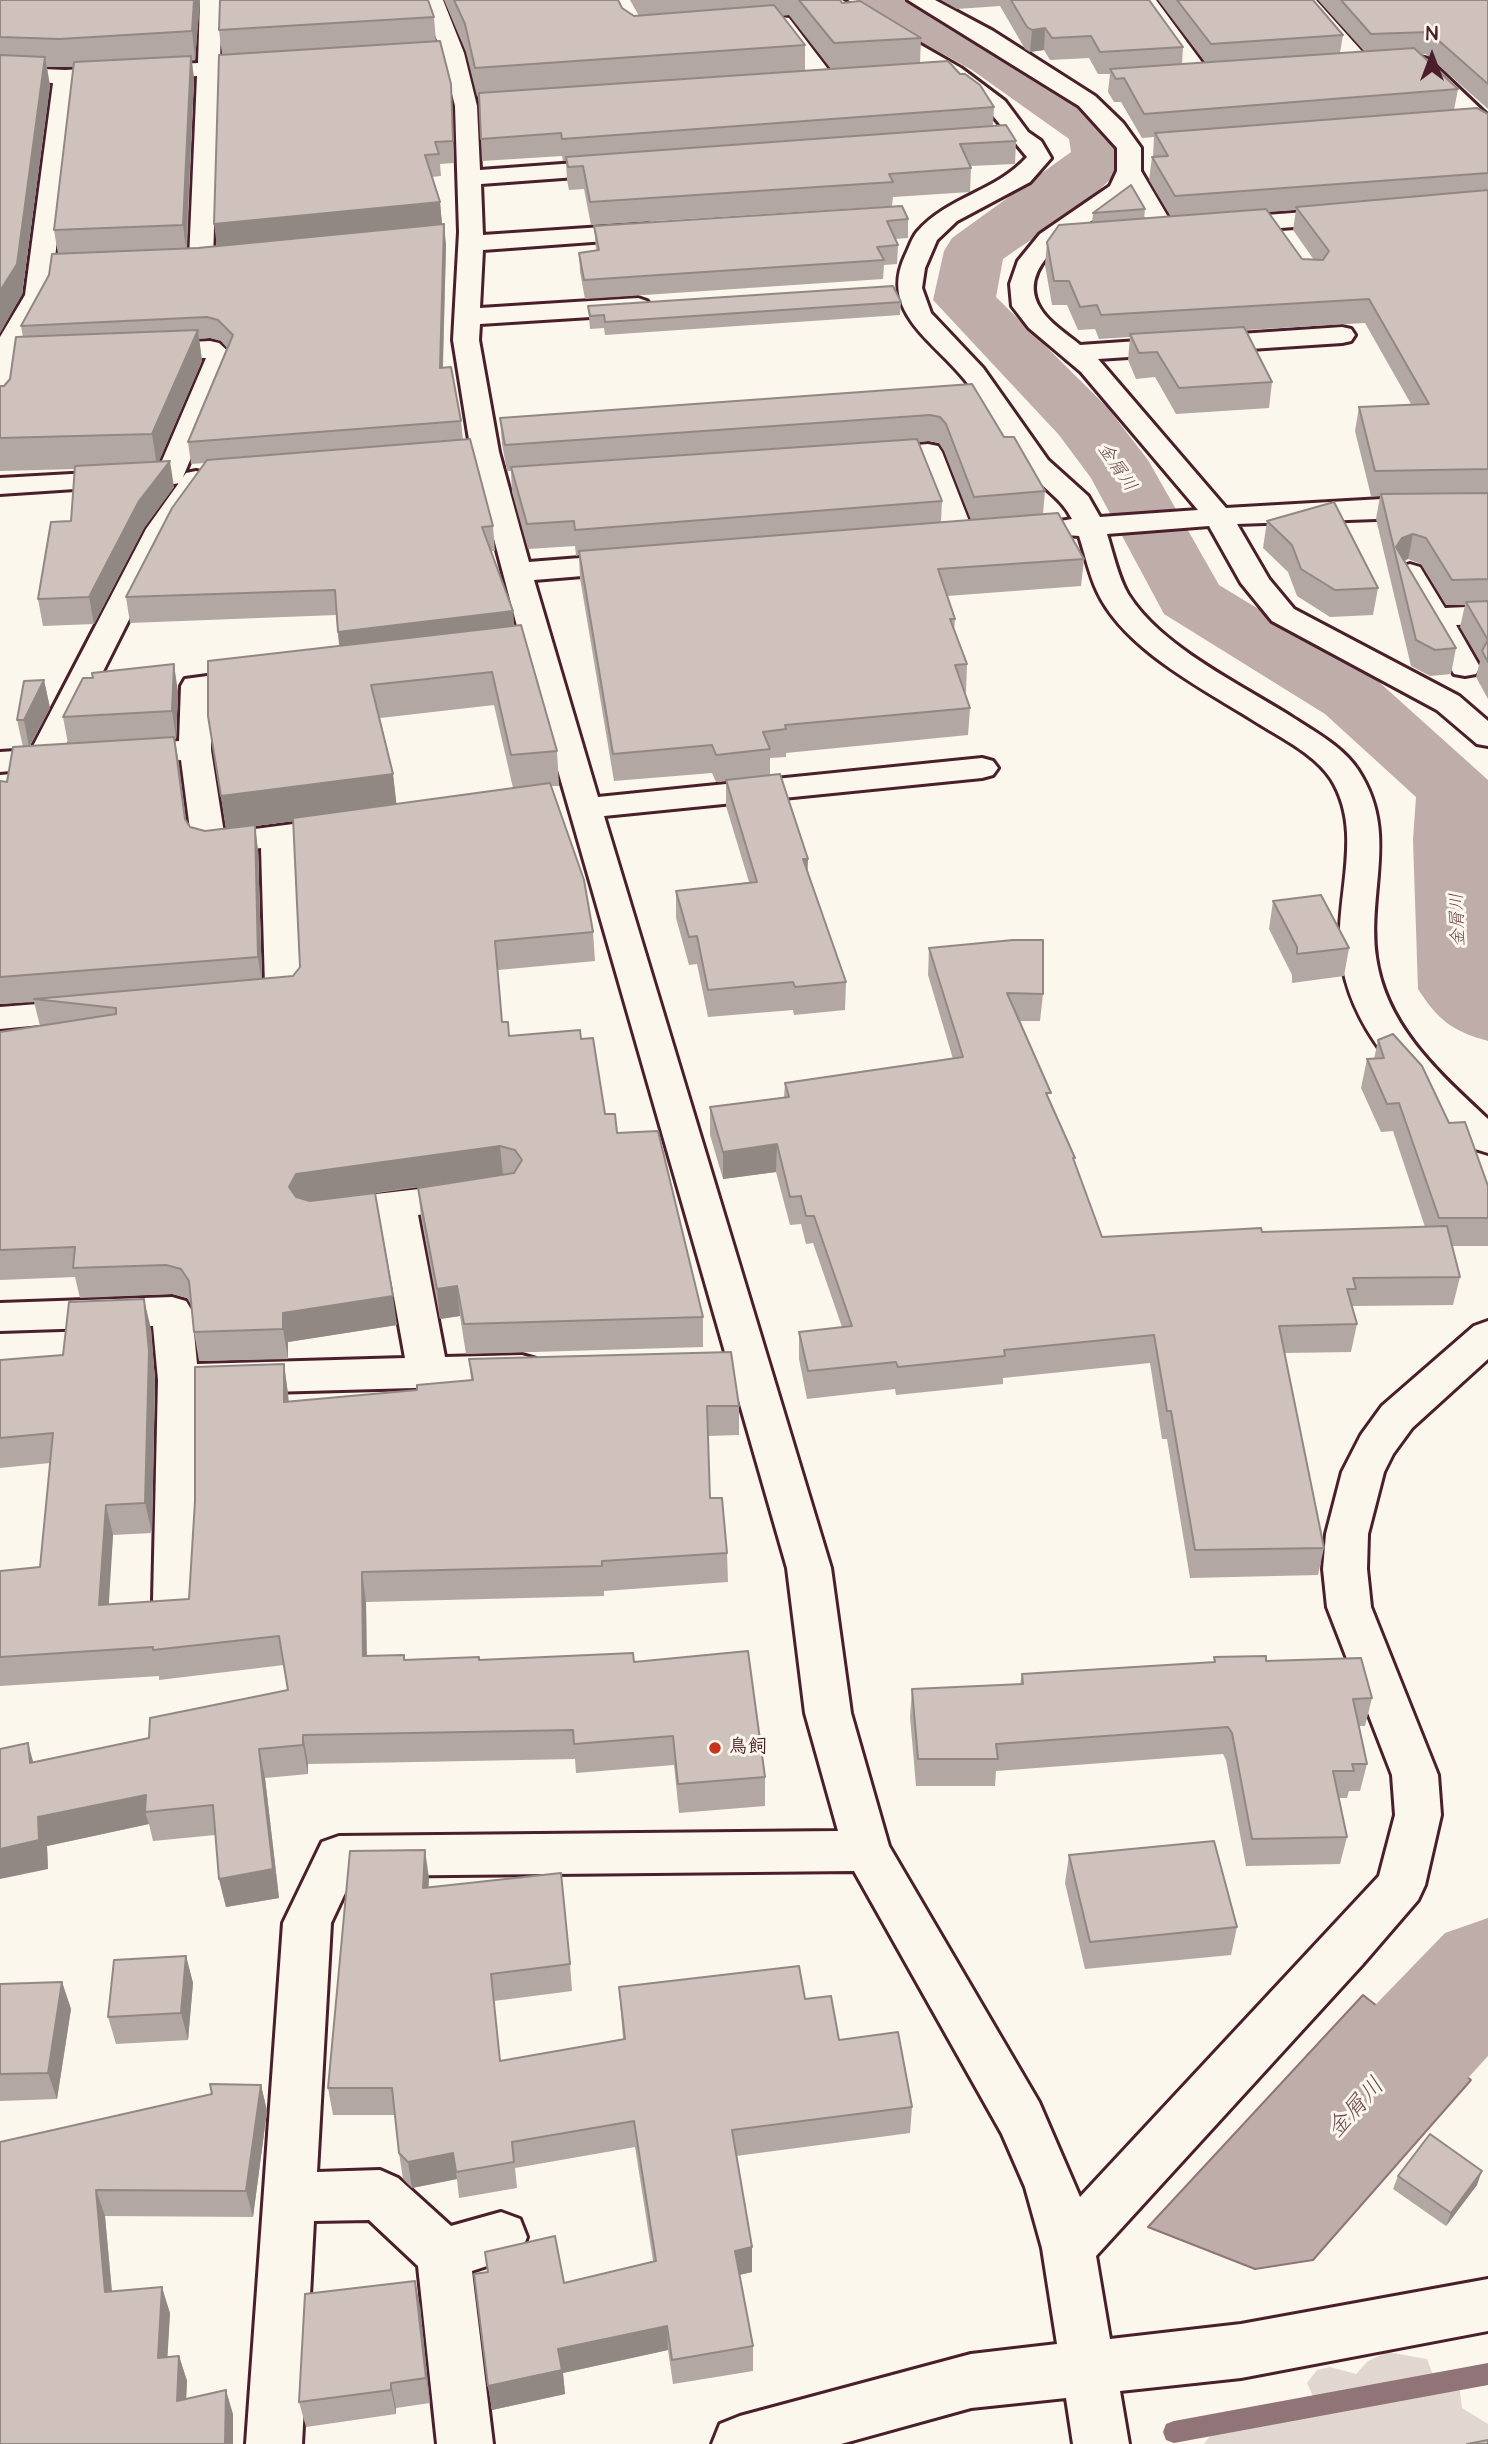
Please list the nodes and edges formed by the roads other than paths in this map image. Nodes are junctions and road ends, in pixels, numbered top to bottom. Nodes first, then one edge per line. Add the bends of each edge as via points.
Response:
1 (211, 0) edge
2 (432, 0) edge
3 (827, 0) edge
4 (919, 0) edge
5 (1145, 0) edge
6 (1305, 0) edge
7 (742, 26) edge
8 (453, 53) junction
9 (426, 55) edge
10 (1360, 63) junction
11 (289, 64) edge
12 (1333, 65) edge
13 (207, 69) junction
14 (953, 73) junction
15 (0, 74) edge
16 (1228, 74) edge
17 (915, 76) edge
18 (1202, 76) junction
19 (65, 77) junction
20 (1174, 78) edge
21 (851, 80) edge
22 (826, 82) junction
23 (798, 84) edge
24 (1094, 84) dead end
25 (1066, 86) junction
26 (494, 104) edge
27 (466, 106) junction
28 (1452, 123) edge
29 (1485, 123) edge
30 (1020, 137) junction
31 (992, 139) edge
32 (1156, 146) edge
33 (1129, 160) junction
34 (635, 166) edge
35 (470, 178) junction
36 (914, 214) dead end
37 (1366, 215) edge
38 (948, 216) junction
39 (1271, 222) junction
40 (664, 230) edge
41 (1164, 230) junction
42 (1138, 232) edge
43 (444, 235) edge
44 (1100, 235) edge
45 (471, 238) junction
46 (1049, 239) junction
47 (1286, 243) edge
48 (228, 257) edge
49 (201, 260) junction
50 (174, 261) edge
51 (134, 262) edge
52 (40, 266) junction
53 (909, 288) junction
54 (882, 289) edge
55 (660, 304) edge
56 (467, 317) junction
57 (1342, 335) dead end
58 (129, 353) edge
59 (1075, 353) junction
60 (34, 358) edge
61 (7, 359) junction
62 (0, 409) edge
63 (847, 458) edge
64 (197, 475) junction
65 (0, 486) edge
66 (1488, 506) edge
67 (1217, 515) junction
68 (1090, 526) junction
69 (1038, 529) edge
70 (960, 534) edge
71 (656, 561) edge
72 (1409, 571) edge
73 (518, 572) junction
74 (1488, 615) edge
75 (1436, 617) junction
76 (1465, 667) dead end
77 (291, 674) edge
78 (1488, 737) edge
79 (195, 750) junction
80 (43, 759) junction
81 (3, 768) edge
82 (982, 768) dead end
83 (573, 801) junction
84 (374, 823) edge
85 (277, 836) junction
86 (216, 1001) edge
87 (121, 1008) edge
88 (0, 1017) edge
89 (1488, 1140) edge
90 (503, 1191) edge
91 (397, 1205) junction
92 (316, 1215) edge
93 (0, 1317) edge
94 (1488, 1336) edge
95 (748, 1363) junction
96 (706, 1364) edge
97 (554, 1369) edge
98 (428, 1372) junction
99 (178, 1380) junction
100 (175, 1600) edge
101 (867, 1851) junction
102 (290, 2197) junction
103 (501, 2237) dead end
104 (1068, 2248) junction
105 (443, 2254) junction
106 (1488, 2305) edge
107 (1086, 2370) junction
108 (274, 2444) edge
109 (465, 2444) edge
110 (740, 2444) edge
111 (1101, 2444) edge

1 - 13 street
2 - 8 street
3 - 14 street
4 - 25 street
5 - 18 street
6 - 10 street
7 - 22 street via 782,23
8 - 9 street
8 - 27 street
10 - 12 street
10 - 29 street via 1416,61
11 - 13 street
13 - 19 street
13 - 49 street
14 - 17 street
14 - 30 street via 997,106
15 - 19 street
16 - 18 street
18 - 20 street
19 - 52 street
21 - 22 street
22 - 23 street
24 - 25 street
25 - 33 street via 1115,128
26 - 27 street
27 - 35 street
28 - 29 street
30 - 31 street
30 - 38 street via 1033,146 1039,158 1022,177
32 - 33 street
33 - 41 street
33 - 46 street via 1120,190
34 - 35 street
35 - 45 street
36 - 38 street
37 - 39 street
38 - 53 street via 926,237
39 - 41 street
39 - 47 street
40 - 45 street
41 - 42 street
43 - 45 street
44 - 46 street
45 - 56 street
46 - 59 street via 1030,261 1023,284 1025,306
48 - 49 street
49 - 50 street
51 - 52 street
52 - 61 street via 38,295 11,340
53 - 54 street
53 - 68 street via 919,315 974,374 1038,466 1078,502
55 - 56 street
56 - 73 street via 472,453 506,482
57 - 59 street
58 - 64 street via 210,349 220,356
59 - 67 street
60 - 61 street
61 - 62 street
63 - 70 street via 928,452
64 - 65 street
64 - 80 street via 159,529
66 - 67 street
67 - 68 street
67 - 78 street via 1256,583 1283,615 1448,703
68 - 69 street
68 - 89 street via 1112,592 1148,636 1316,746 1348,776 1363,807 1359,942 1365,987 1389,1038 1405,1059
71 - 73 street
72 - 75 street
73 - 83 street via 523,647
74 - 75 street
75 - 76 street
77 - 79 street via 195,686
79 - 80 street
79 - 85 street via 209,845
80 - 81 street
82 - 83 street
83 - 95 street
84 - 85 street
85 - 86 street via 283,996
87 - 88 street
90 - 91 street
91 - 92 street
91 - 98 street
93 - 99 street via 172,1311
94 - 104 street via 1396,1417 1363,1472 1348,1534 1349,1607 1415,1775 1418,1815 1401,1885
95 - 96 street
95 - 101 street via 809,1568 828,1713
97 - 98 street
98 - 99 street
99 - 100 street
101 - 102 street via 339,1856 307,1923
101 - 104 street via 1021,2119 1051,2187
102 - 105 street via 380,2195
102 - 108 street
103 - 105 street
104 - 107 street
105 - 109 street
106 - 107 street via 1241,2351
107 - 110 street via 971,2381
107 - 111 street

